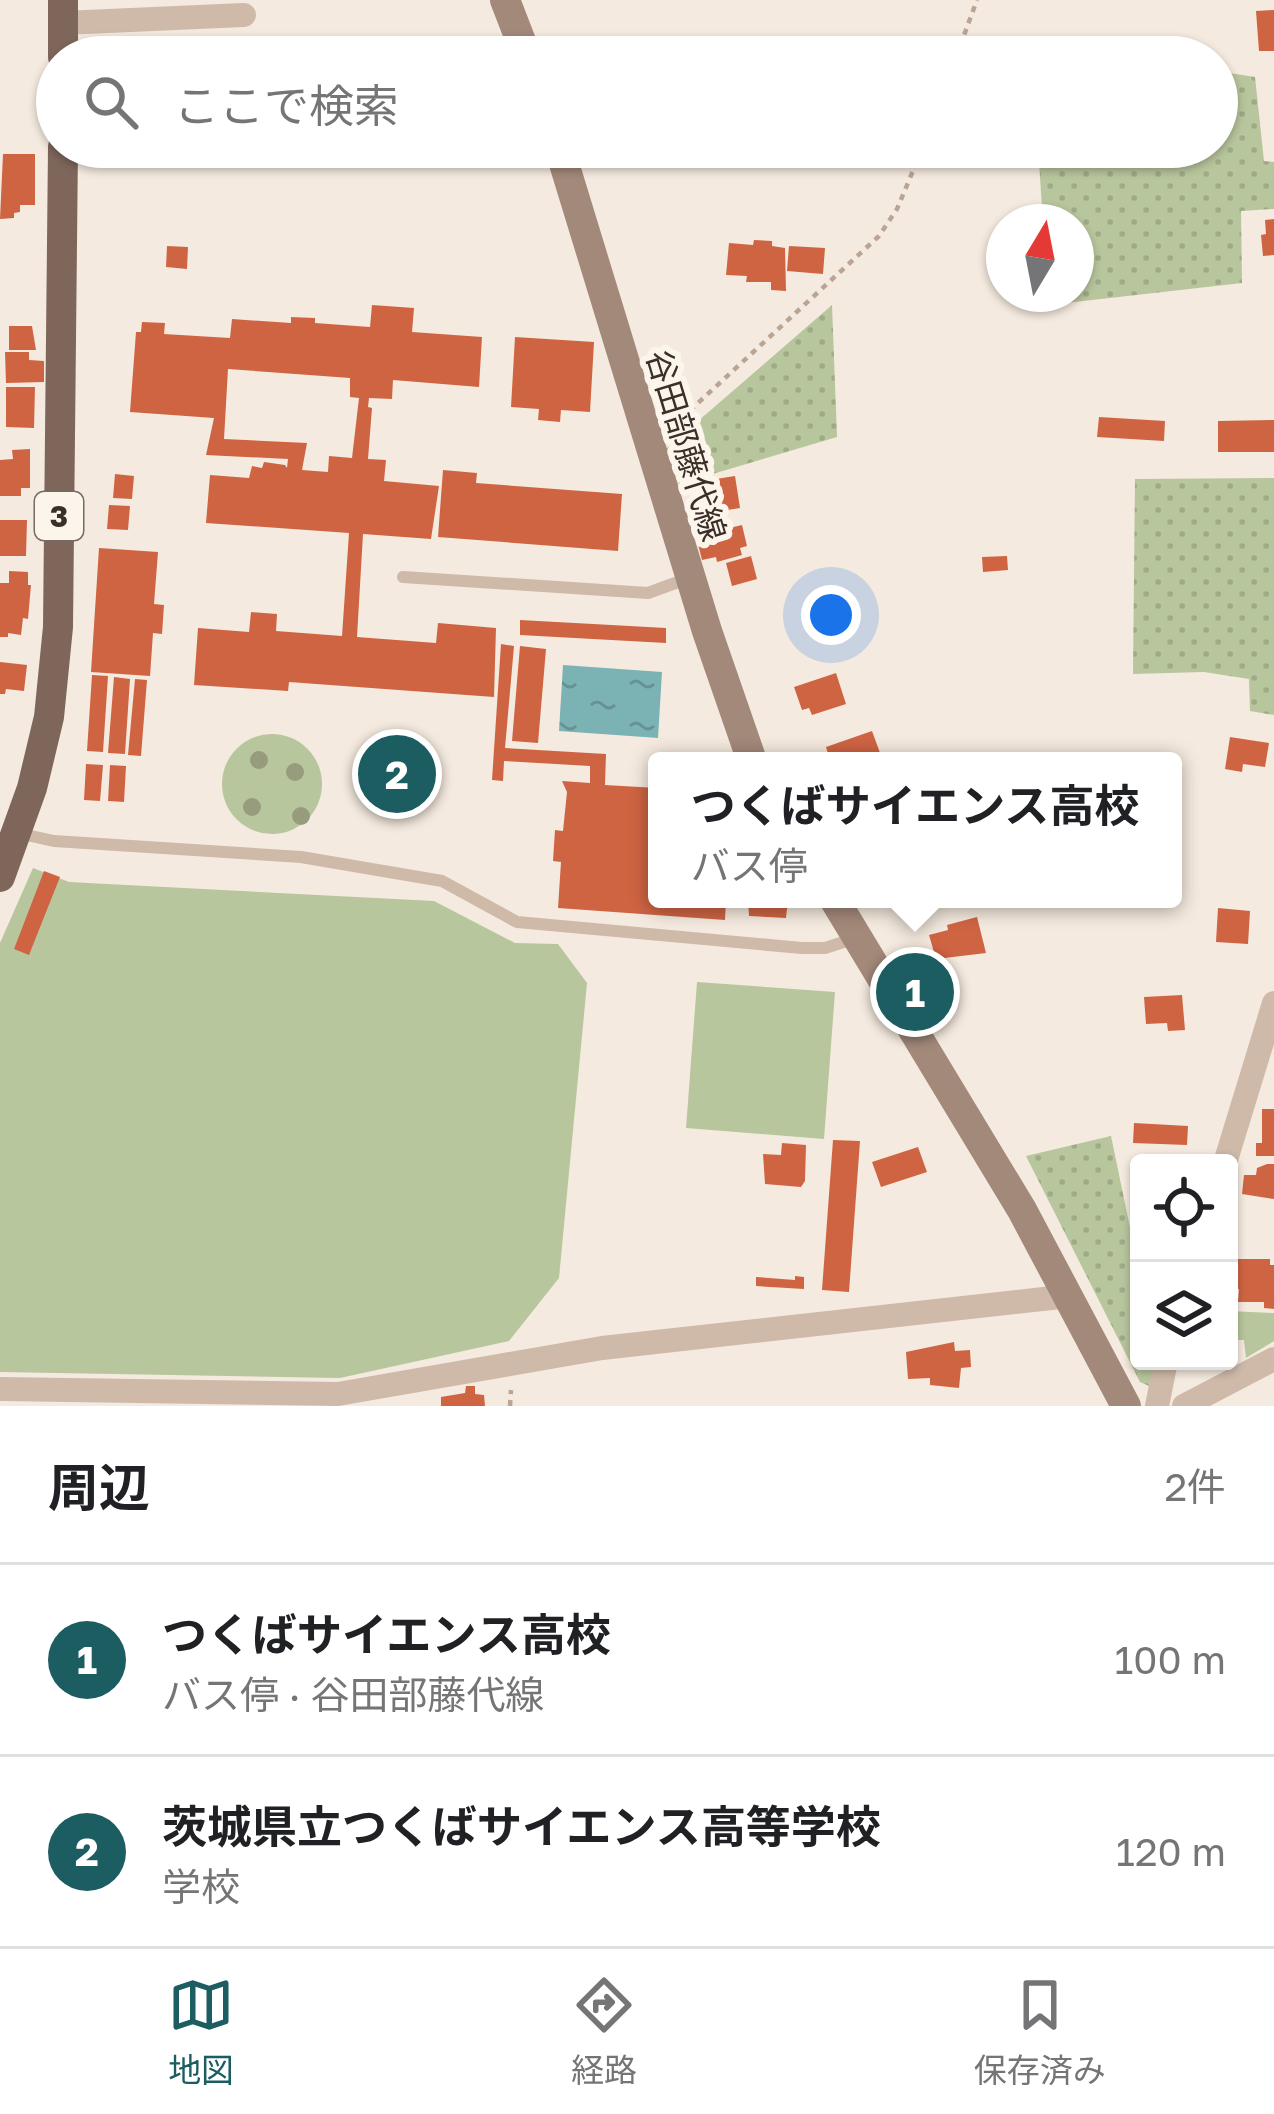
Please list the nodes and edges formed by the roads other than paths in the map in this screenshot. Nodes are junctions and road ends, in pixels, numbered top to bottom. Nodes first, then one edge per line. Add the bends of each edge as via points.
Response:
1 (505, 0) edge
2 (63, 11) edge
3 (244, 15) dead end
4 (519, 36) edge
5 (62, 168) edge
6 (565, 168) edge
7 (403, 577) dead end
8 (690, 578) junction
9 (749, 752) edge
10 (9, 841) edge
11 (0, 877) edge
12 (839, 908) edge
13 (857, 937) junction
14 (1274, 1003) edge
15 (1228, 1154) edge
16 (1070, 1296) junction
17 (1274, 1359) edge
18 (1164, 1370) edge
19 (0, 1389) edge
20 (1126, 1406) edge
21 (1157, 1406) edge
22 (1184, 1406) edge

1 - 4 main road
2 - 3 street
5 - 10 main road, 3 via 58,627 49,717
6 - 8 main road, 谷田部藤代線
7 - 8 lane via 647,593
8 - 9 main road, 谷田部藤代線
10 - 11 main road, 3
10 - 13 lane via 301,856 442,881 517,922 574,929 802,948
12 - 13 main road
13 - 16 main road
14 - 15 street
16 - 19 street via 602,1348 338,1394
16 - 20 main road
17 - 22 street
18 - 21 street

